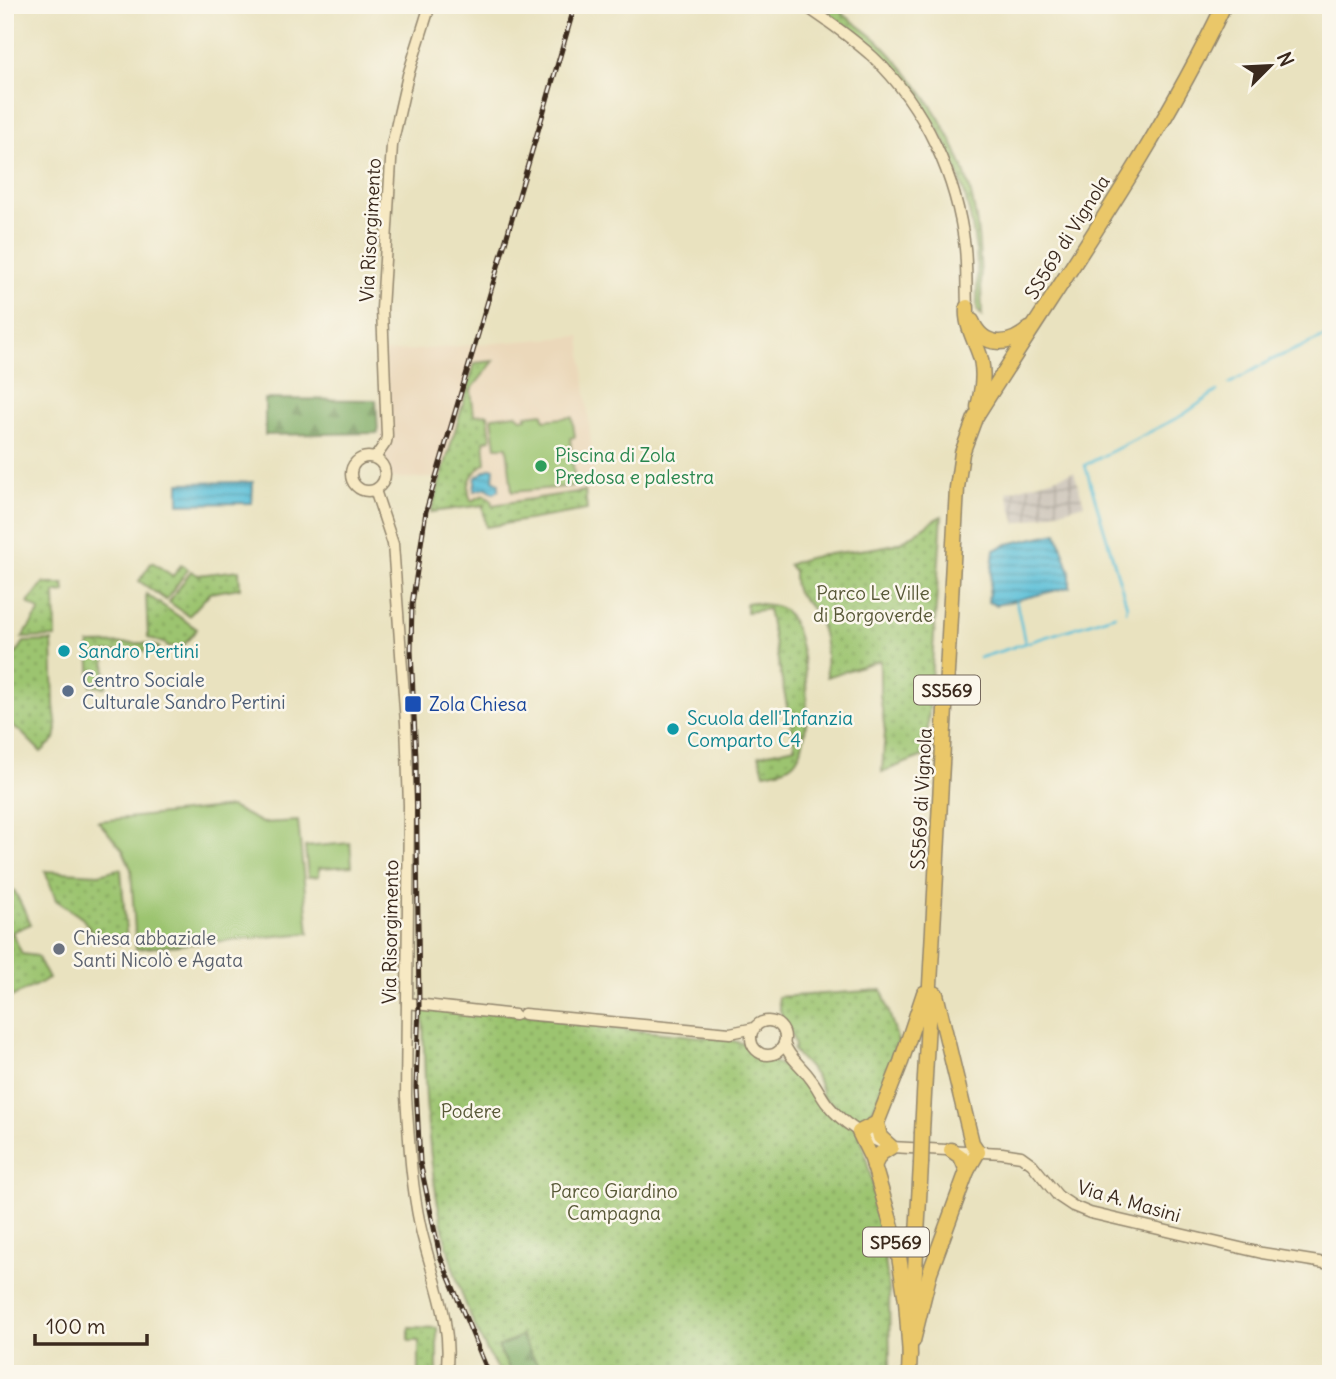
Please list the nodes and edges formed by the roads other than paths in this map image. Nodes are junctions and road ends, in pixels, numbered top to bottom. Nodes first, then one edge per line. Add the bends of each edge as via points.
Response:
1 (430, 5) edge
2 (804, 5) edge
3 (1224, 5) edge
4 (967, 307) junction
5 (1039, 318) junction
6 (975, 418) junction
7 (374, 458) junction
8 (375, 490) junction
9 (932, 965) junction
10 (407, 1003) junction
11 (755, 1028) junction
12 (730, 1033) junction
13 (785, 1043) junction
14 (754, 1047) junction
15 (772, 1055) junction
16 (799, 1066) junction
17 (877, 1123) junction
18 (859, 1132) junction
19 (970, 1132) junction
20 (891, 1147) junction
21 (951, 1150) junction
22 (978, 1152) junction
23 (874, 1166) junction
24 (967, 1171) junction
25 (1331, 1264) edge
26 (910, 1356) junction
27 (446, 1374) edge
28 (909, 1374) edge

1 - 7 main road, Via Risorgimento via 392,145 382,309 387,436
2 - 4 main road via 875,59 925,123 956,199 965,247
3 - 5 highway, SS569 di Vignola / SS569 via 1170,108
4 - 5 highway, SS569 via 978,331 994,342 1015,339
4 - 6 highway, SS569 via 983,373
5 - 6 highway, SS569 di Vignola / SS569
6 - 9 highway, SS569 di Vignola / SS569 via 962,453 957,488
7 - 8 main road via 383,464 386,474
7 - 8 main road via 358,460 351,476 360,489
8 - 10 main road, Via Risorgimento via 393,544 406,717
9 - 17 highway via 918,1017
9 - 19 highway via 940,1016
9 - 26 highway, SS569 di Vignola / SS569, bridge
10 - 12 main road, Via A. Masini
10 - 27 main road, Via Risorgimento via 406,1096 413,1182 444,1309
11 - 12 main road, Via A. Masini
11 - 13 main road, Via A. Masini via 766,1021 775,1023 785,1033
11 - 14 main road via 751,1037
12 - 14 main road, Via A. Masini
13 - 15 main road
13 - 16 main road, Via A. Masini
14 - 15 main road, Via A. Masini via 761,1054
15 - 16 main road, Via A. Masini
16 - 18 main road, Via A. Masini via 828,1106
17 - 18 highway
17 - 20 highway via 880,1137
18 - 20 main road, Via A. Masini
18 - 23 highway, SP569
19 - 21 highway via 961,1146
19 - 22 highway
20 - 21 main road, Via A. Masini
20 - 23 highway
21 - 22 main road, Via A. Masini
21 - 24 highway via 961,1157
22 - 24 highway, SP569
22 - 25 main road, Via A. Masini via 1021,1156 1058,1196 1090,1213 1262,1253
23 - 26 highway, SP569 via 897,1244
24 - 26 highway, SP569 via 930,1272
26 - 28 highway, SS569 di Vignola / SS569

